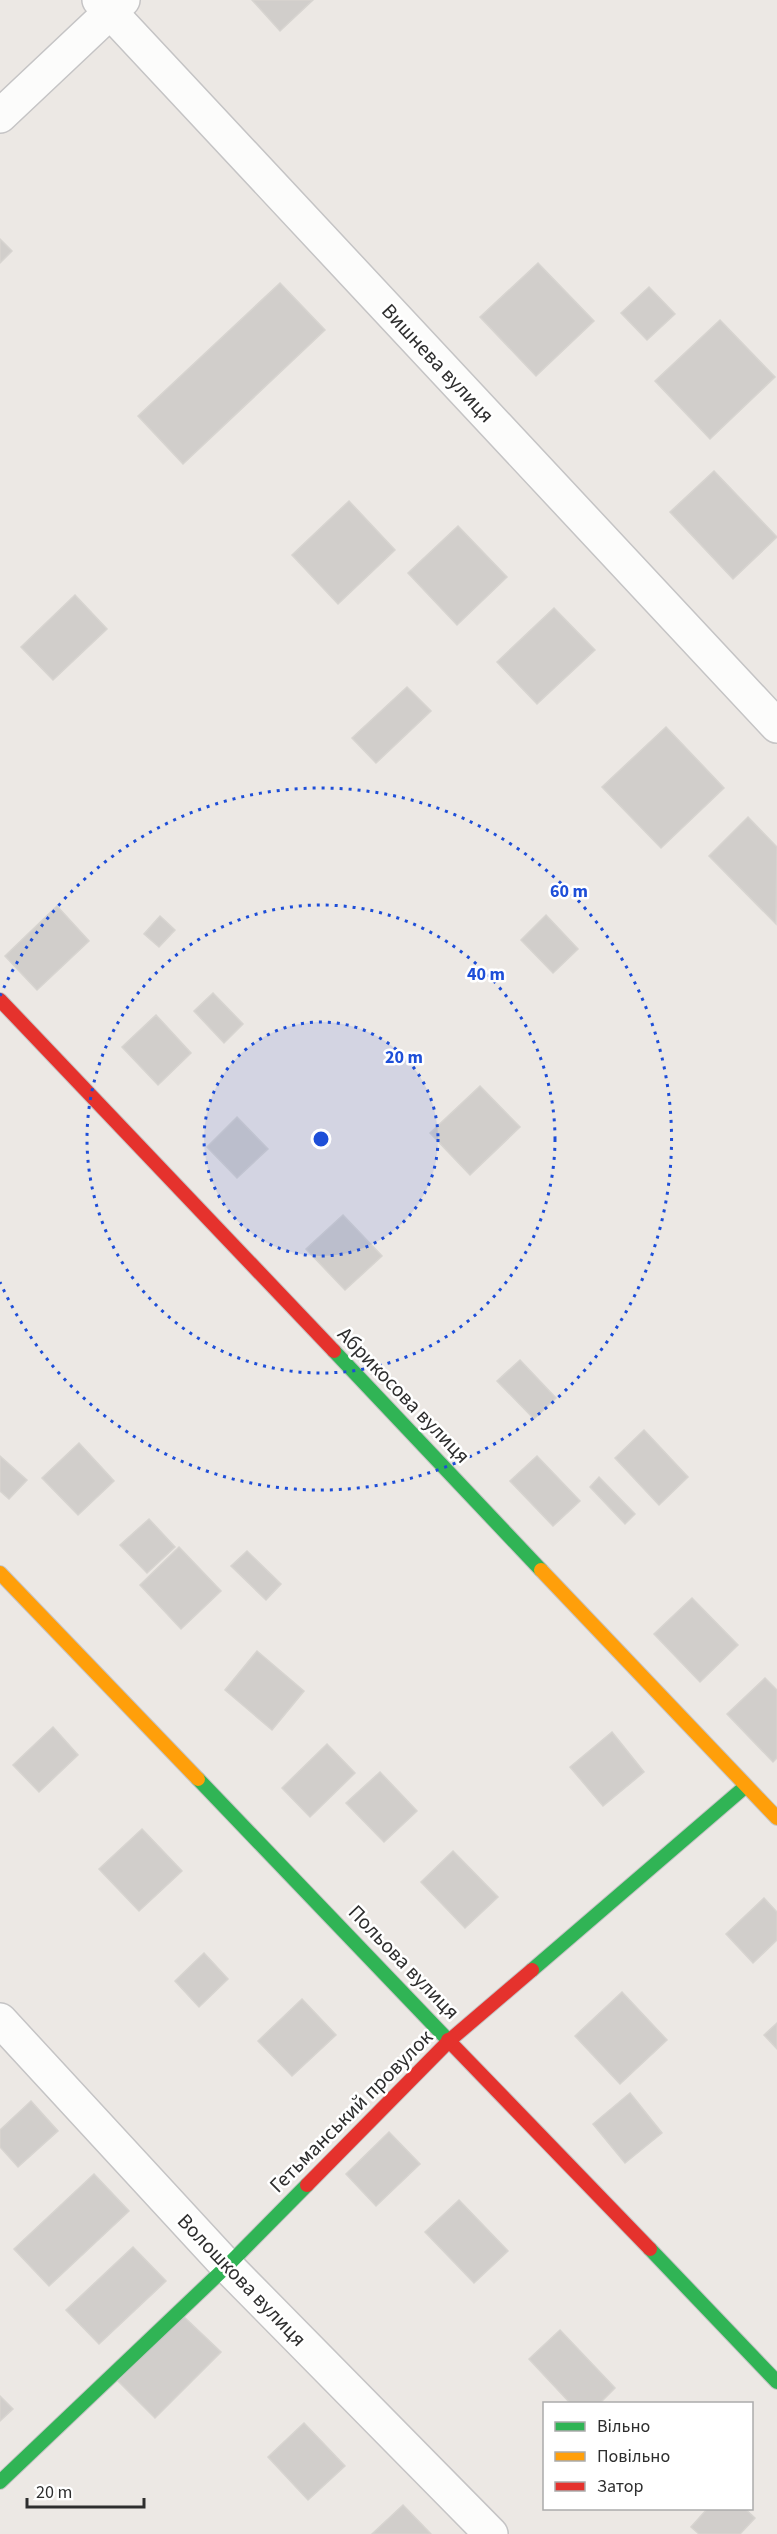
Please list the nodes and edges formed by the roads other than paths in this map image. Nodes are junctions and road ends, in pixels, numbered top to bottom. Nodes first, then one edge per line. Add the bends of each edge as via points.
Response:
1 (111, 4) edge
2 (0, 116) edge
3 (777, 726) edge
4 (0, 1000) edge
5 (0, 1573) edge
6 (746, 1786) junction
7 (777, 1818) edge
8 (0, 2020) edge
9 (450, 2040) junction
10 (227, 2266) junction
11 (777, 2382) edge
12 (0, 2482) edge
13 (490, 2534) edge

1 - 2 street
1 - 3 street, Вишнева вулиця
4 - 6 street, Абрикосова вулиця
5 - 9 street, Польова вулиця
6 - 7 street, Абрикосова вулиця
6 - 9 street, Гетьманський провулок
8 - 10 street, Волошкова вулиця
9 - 10 street, Гетьманський провулок
9 - 11 street, Польова вулиця
10 - 12 street, Гетьманський провулок
10 - 13 street, Волошкова вулиця

